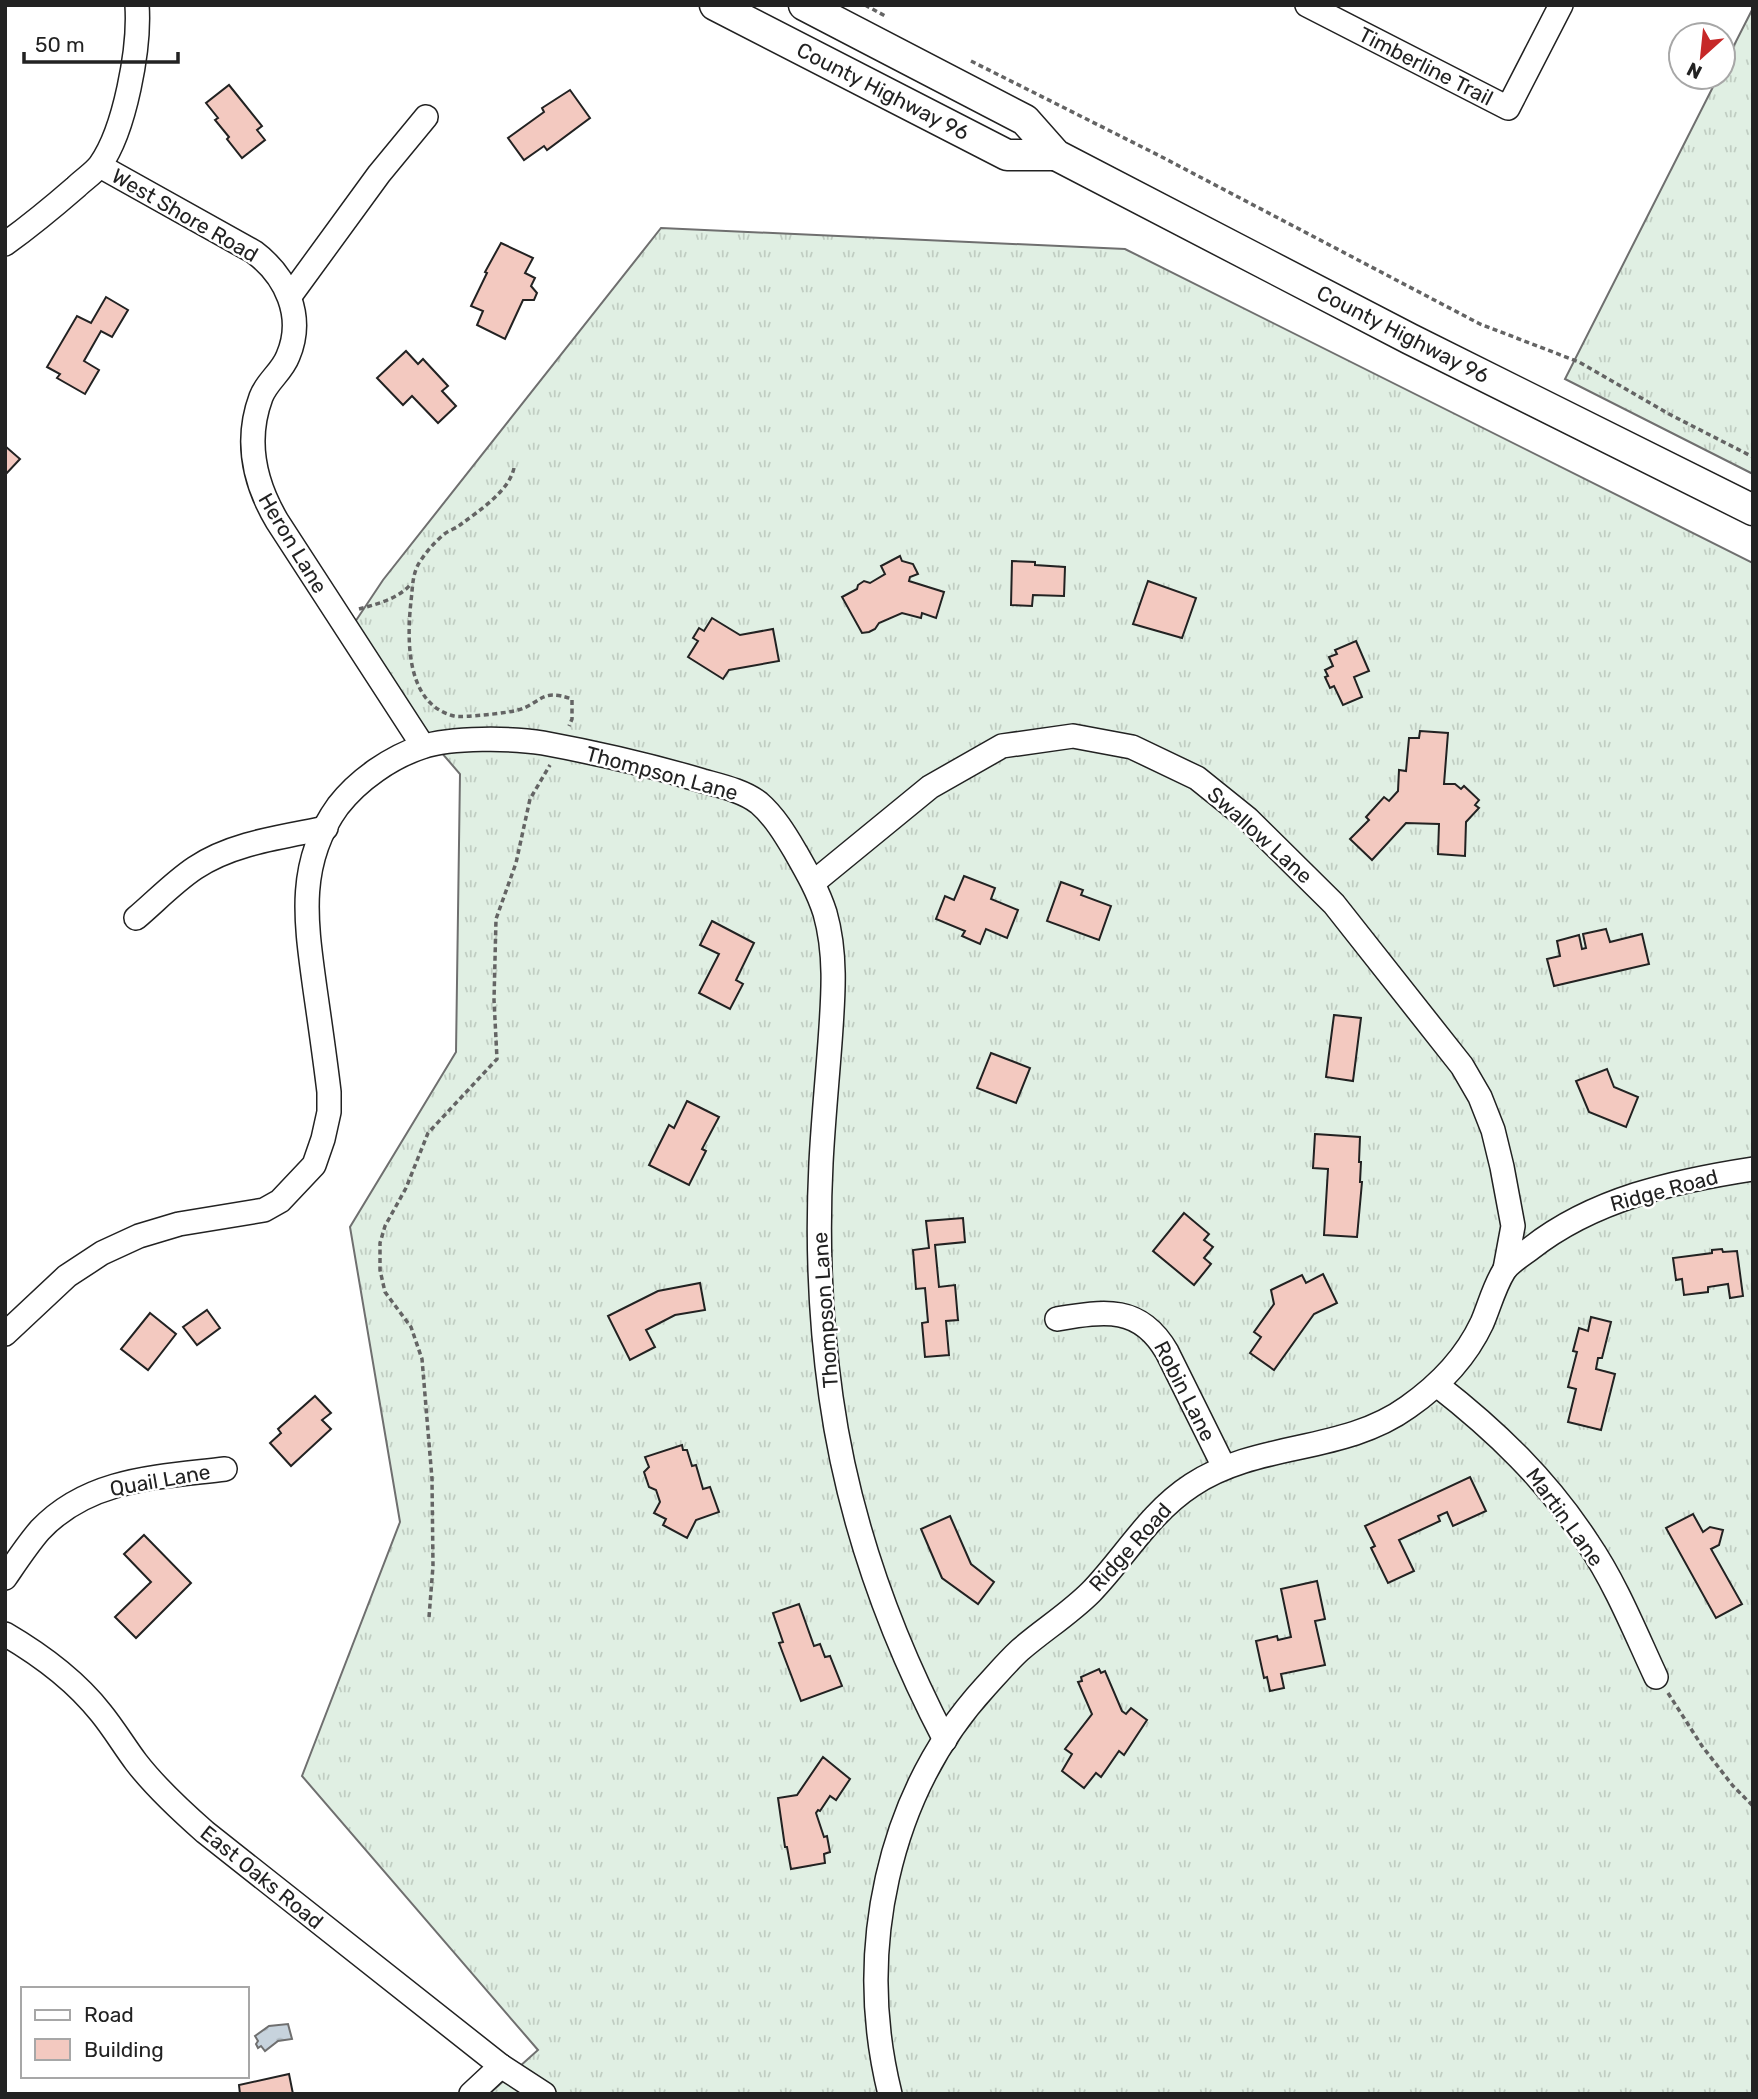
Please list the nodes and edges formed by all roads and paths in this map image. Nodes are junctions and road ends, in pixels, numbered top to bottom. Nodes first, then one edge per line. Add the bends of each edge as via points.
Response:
1 (136, 5) edge
2 (715, 5) edge
3 (804, 5) edge
4 (865, 5) edge
5 (1307, 5) edge
6 (1561, 5) edge
7 (888, 18) dead end
8 (961, 57) dead end
9 (426, 117) dead end
10 (1056, 155) junction
11 (100, 166) junction
12 (5, 244) edge
13 (290, 296) junction
14 (1753, 457) edge
15 (514, 468) dead end
16 (1753, 510) edge
17 (412, 583) junction
18 (352, 611) dead end
19 (566, 735) dead end
20 (424, 746) junction
21 (552, 760) dead end
22 (326, 828) junction
23 (814, 882) junction
24 (136, 918) dead end
25 (1753, 1169) edge
26 (1504, 1269) junction
27 (1057, 1319) dead end
28 (5, 1334) edge
29 (1437, 1385) junction
30 (1224, 1467) junction
31 (225, 1469) dead end
32 (5, 1578) edge
33 (429, 1617) dead end
34 (5, 1634) edge
35 (1656, 1677) joint
36 (945, 1740) junction
37 (1753, 1806) edge
38 (501, 2066) junction
39 (471, 2094) edge
40 (544, 2094) edge
41 (890, 2094) edge

1 - 11 street via 129,89
2 - 10 main road, County Highway 96 via 1007,155
3 - 10 main road, County Highway 96 via 1025,120
4 - 7 path
5 - 6 street, Timberline Trail via 1508,108
8 - 14 path via 1480,324 1579,362
9 - 13 street
10 - 16 main road, County Highway 96
11 - 12 street, West Shore Road
11 - 13 street, West Shore Road via 254,252 282,279
13 - 20 street, Heron Lane via 294,335 288,356 265,388 254,424 255,475 276,521
15 - 17 path via 512,479 502,490 430,548
17 - 18 path via 393,598
17 - 19 path via 408,637 416,679 426,698 455,716 518,710 539,697 565,696 572,699 573,709
20 - 22 street, Thompson Lane via 356,787
20 - 23 street, Thompson Lane via 522,740 635,762 730,789 756,800 779,825
21 - 33 path via 530,799 516,863 496,919 497,1059 428,1133 380,1243 385,1292 411,1327 422,1359 432,1479
22 - 24 street via 220,855 195,868
22 - 28 street, Thompson Lane via 312,859 306,889 306,922 329,1092 329,1112 314,1165 280,1201 264,1210 179,1224 102,1253 67,1276
23 - 26 street, Swallow Lane via 930,787 1002,746 1073,736 1132,747 1197,778 1248,819 1334,904 1462,1066 1480,1097 1502,1167 1513,1226
23 - 36 street, Thompson Lane via 833,955 818,1242 831,1399 865,1549 914,1681
25 - 26 street, Ridge Road via 1617,1199 1543,1239
26 - 29 street, Ridge Road via 1480,1327
27 - 30 street, Robin Lane via 1123,1314 1144,1323 1167,1352
29 - 30 street, Ridge Road via 1407,1408 1357,1434
29 - 35 street, Martin Lane via 1520,1455 1554,1495 1611,1583
30 - 36 street, Ridge Road via 1165,1506 1090,1593 1019,1651 983,1689
31 - 32 street, Quail Lane via 116,1484 88,1495 42,1528
34 - 38 street, East Oaks Road via 71,1681 99,1710 136,1763 205,1832
35 - 37 path via 1702,1746
36 - 41 street, Ridge Road via 904,1821 880,1916 876,2013
38 - 39 street
38 - 40 street, East Oaks Road

